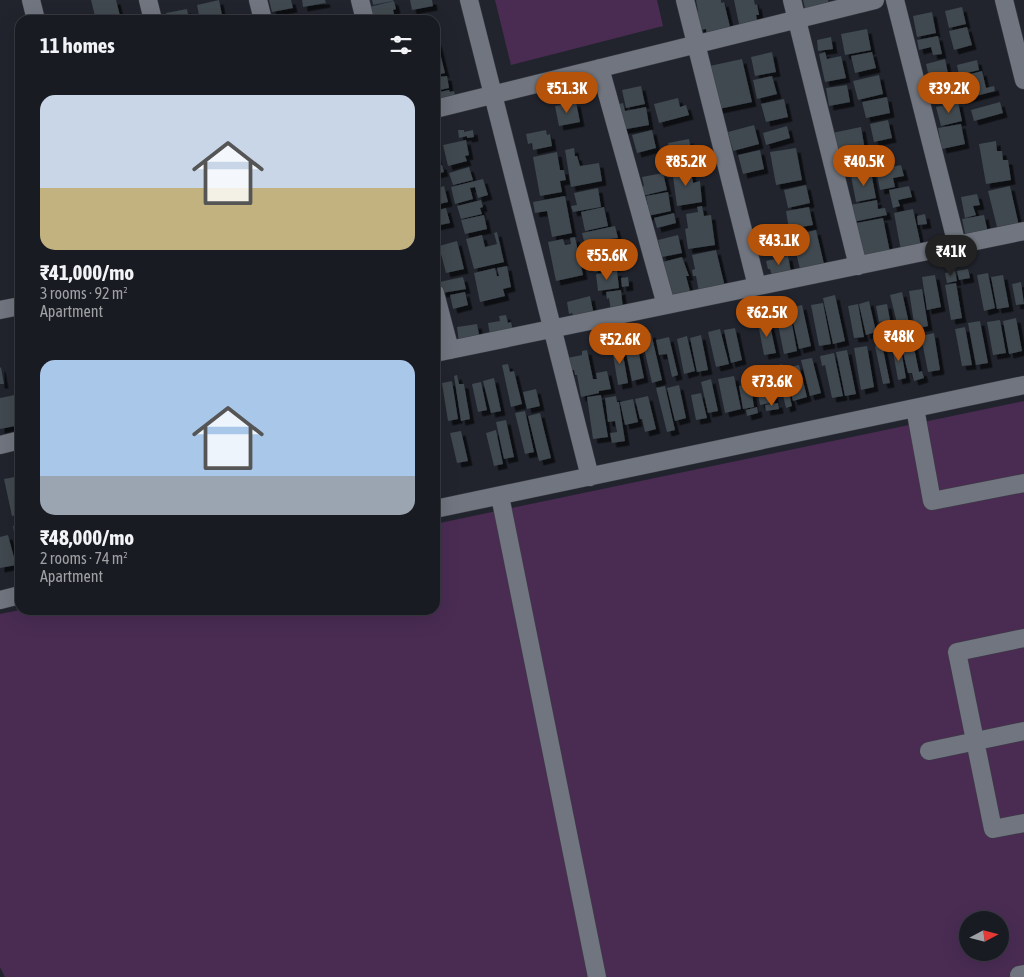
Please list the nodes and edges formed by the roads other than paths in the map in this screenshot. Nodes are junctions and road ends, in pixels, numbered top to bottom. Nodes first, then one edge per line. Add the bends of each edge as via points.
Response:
1 (31, 0) edge
2 (148, 0) edge
3 (258, 0) edge
4 (360, 0) edge
5 (469, 0) edge
6 (685, 0) edge
7 (792, 0) edge
8 (875, 0) edge
9 (895, 0) edge
10 (1004, 0) edge
11 (35, 15) edge
12 (152, 15) edge
13 (262, 15) edge
14 (364, 15) edge
15 (797, 19) junction
16 (696, 44) junction
17 (600, 68) junction
18 (1024, 80) edge
19 (493, 94) junction
20 (440, 108) edge
21 (1024, 231) edge
22 (957, 245) junction
23 (858, 266) junction
24 (757, 286) junction
25 (666, 305) junction
26 (15, 307) edge
27 (0, 310) edge
28 (552, 328) junction
29 (440, 334) edge
30 (442, 351) edge
31 (1024, 386) edge
32 (915, 408) junction
33 (15, 441) edge
34 (0, 445) edge
35 (590, 477) junction
36 (1024, 483) edge
37 (500, 496) junction
38 (440, 509) edge
39 (15, 597) edge
40 (0, 600) edge
41 (1024, 638) edge
42 (1024, 731) edge
43 (975, 742) junction
44 (929, 751) dead end
45 (1024, 823) edge
46 (1024, 974) edge
47 (597, 977) edge
48 (1020, 977) edge

1 - 11 street
2 - 12 street
3 - 13 street
4 - 14 street
5 - 19 street
6 - 16 street
7 - 15 street
8 - 15 street
9 - 22 street
10 - 18 street
15 - 16 street
15 - 23 street
16 - 17 street
16 - 24 street
17 - 19 street
17 - 25 street
19 - 20 street
19 - 28 street
21 - 22 street
22 - 23 street
23 - 24 street
24 - 25 street
25 - 28 street
26 - 27 street
28 - 30 street
28 - 35 street
29 - 30 street
31 - 32 street
32 - 35 street
32 - 36 street via 932,501
33 - 34 street
35 - 37 street
37 - 38 street
37 - 47 street
39 - 40 street
41 - 43 street via 957,652
42 - 43 street
43 - 44 street
43 - 45 street via 993,829
46 - 48 street

